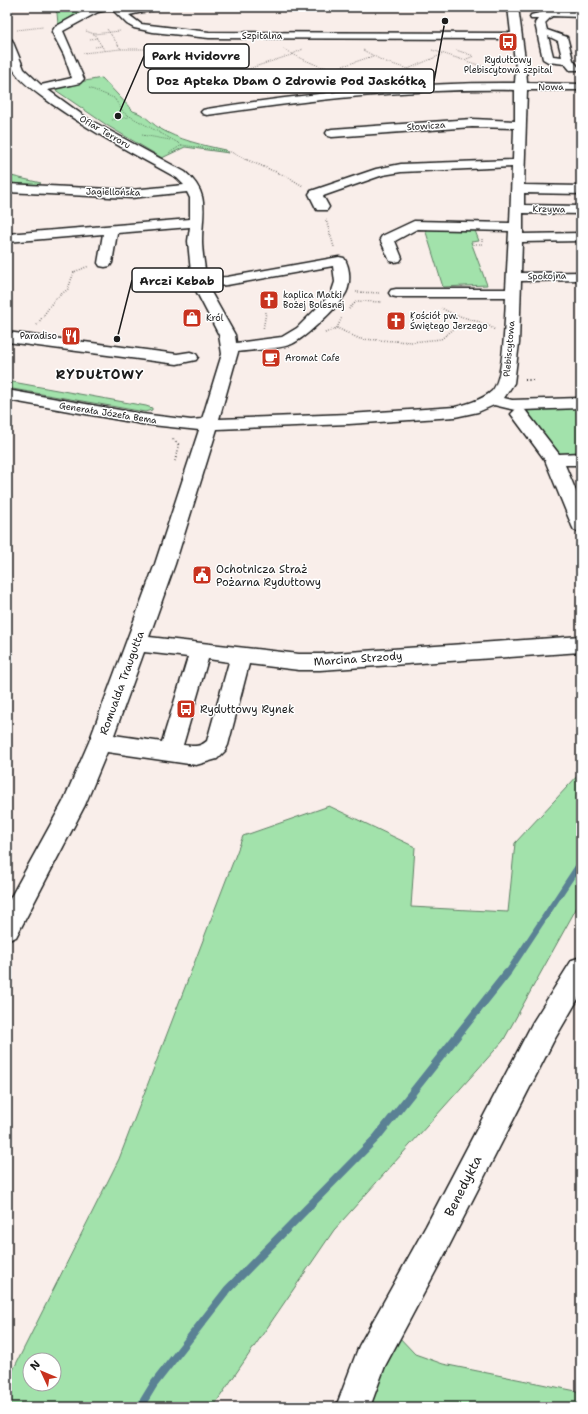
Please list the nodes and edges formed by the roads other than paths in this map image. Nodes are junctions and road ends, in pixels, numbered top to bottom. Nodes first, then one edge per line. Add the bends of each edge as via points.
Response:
1 (109, 7) edge
2 (154, 7) edge
3 (513, 7) edge
4 (579, 7) edge
5 (119, 10) edge
6 (548, 10) edge
7 (581, 10) edge
8 (581, 14) edge
9 (515, 18) junction
10 (542, 32) junction
11 (516, 34) junction
12 (7, 40) edge
13 (574, 66) edge
14 (533, 67) junction
15 (581, 87) edge
16 (521, 88) junction
17 (39, 89) junction
18 (207, 112) dead end
19 (520, 125) junction
20 (332, 133) dead end
21 (518, 164) junction
22 (26, 176) dead end
23 (7, 188) edge
24 (192, 188) junction
25 (517, 189) junction
26 (581, 190) edge
27 (59, 191) junction
28 (322, 206) road end
29 (517, 209) junction
30 (581, 210) edge
31 (197, 222) junction
32 (111, 230) junction
33 (516, 233) junction
34 (581, 237) edge
35 (7, 238) edge
36 (396, 258) dead end
37 (105, 263) road end
38 (581, 276) edge
39 (514, 277) junction
40 (199, 283) junction
41 (513, 293) junction
42 (390, 297) road end
43 (7, 338) edge
44 (230, 348) junction
45 (190, 357) dead end
46 (7, 395) edge
47 (492, 400) junction
48 (581, 403) edge
49 (519, 414) dead end
50 (209, 425) junction
51 (581, 459) edge
52 (554, 460) junction
53 (581, 526) edge
54 (136, 643) junction
55 (581, 644) edge
56 (200, 651) junction
57 (242, 656) junction
58 (100, 742) junction
59 (170, 752) junction
60 (7, 929) edge
61 (581, 969) edge
62 (353, 1407) edge

1 - 17 street via 95,9 60,27 57,32 78,79
2 - 5 street
3 - 9 street, Plebiscytowa
4 - 7 street
5 - 11 street, Szpitalna via 135,25 202,35
6 - 8 street
6 - 9 street via 526,18
6 - 10 street via 540,23
9 - 11 street, Plebiscytowa
10 - 13 street via 563,39
10 - 13 street via 548,59
11 - 14 street, Plebiscytowa
12 - 17 street, Ofiar Terroru via 20,70
13 - 14 street
14 - 16 street, Plebiscytowa
15 - 16 street, Nowa
16 - 18 street, Nowa via 459,87 407,90 283,100
16 - 19 street, Plebiscytowa
17 - 24 street, Ofiar Terroru via 84,121 182,175
19 - 20 street, Słowicza via 472,123
19 - 21 street, Plebiscytowa
21 - 25 street, Plebiscytowa
21 - 28 street via 401,168 380,172 316,194
22 - 27 street, Jagiellońska
23 - 27 street, Jagiellońska
24 - 27 street, Jagiellońska via 131,194
24 - 31 street, Ofiar Terroru via 197,198
25 - 26 street
25 - 29 street, Plebiscytowa
29 - 30 street, Krzywa
29 - 33 street, Plebiscytowa
31 - 32 street
31 - 40 street, Ofiar Terroru via 195,241
32 - 35 street
32 - 37 street
33 - 34 street
33 - 36 street via 475,224 414,225 386,239
33 - 39 street, Plebiscytowa
38 - 39 street, Spokojna
39 - 41 street, Plebiscytowa
40 - 44 street, Ofiar Terroru via 227,335
40 - 44 street via 227,281 339,261 342,282 338,295 302,331 286,341
41 - 42 street
41 - 47 street, Plebiscytowa via 508,377 504,388
43 - 45 street via 177,358
44 - 50 street, Ofiar Terroru via 227,368
46 - 50 street, Generała Józefa Bema via 152,421
47 - 48 street via 512,405
47 - 50 street, Plebiscytowa via 455,412
49 - 52 street
50 - 54 street, Romualda Traugutta via 165,564
51 - 52 street
52 - 53 street
54 - 56 street, Marcina Strzody
54 - 58 street, Romualda Traugutta
55 - 57 street, Marcina Strzody via 320,662 292,662
56 - 57 street, Marcina Strzody
56 - 59 street
57 - 59 street via 217,745 209,753 196,756
58 - 59 street
58 - 60 street, Romualda Traugutta via 73,805
61 - 62 street, Benedykta via 543,1032 371,1358

